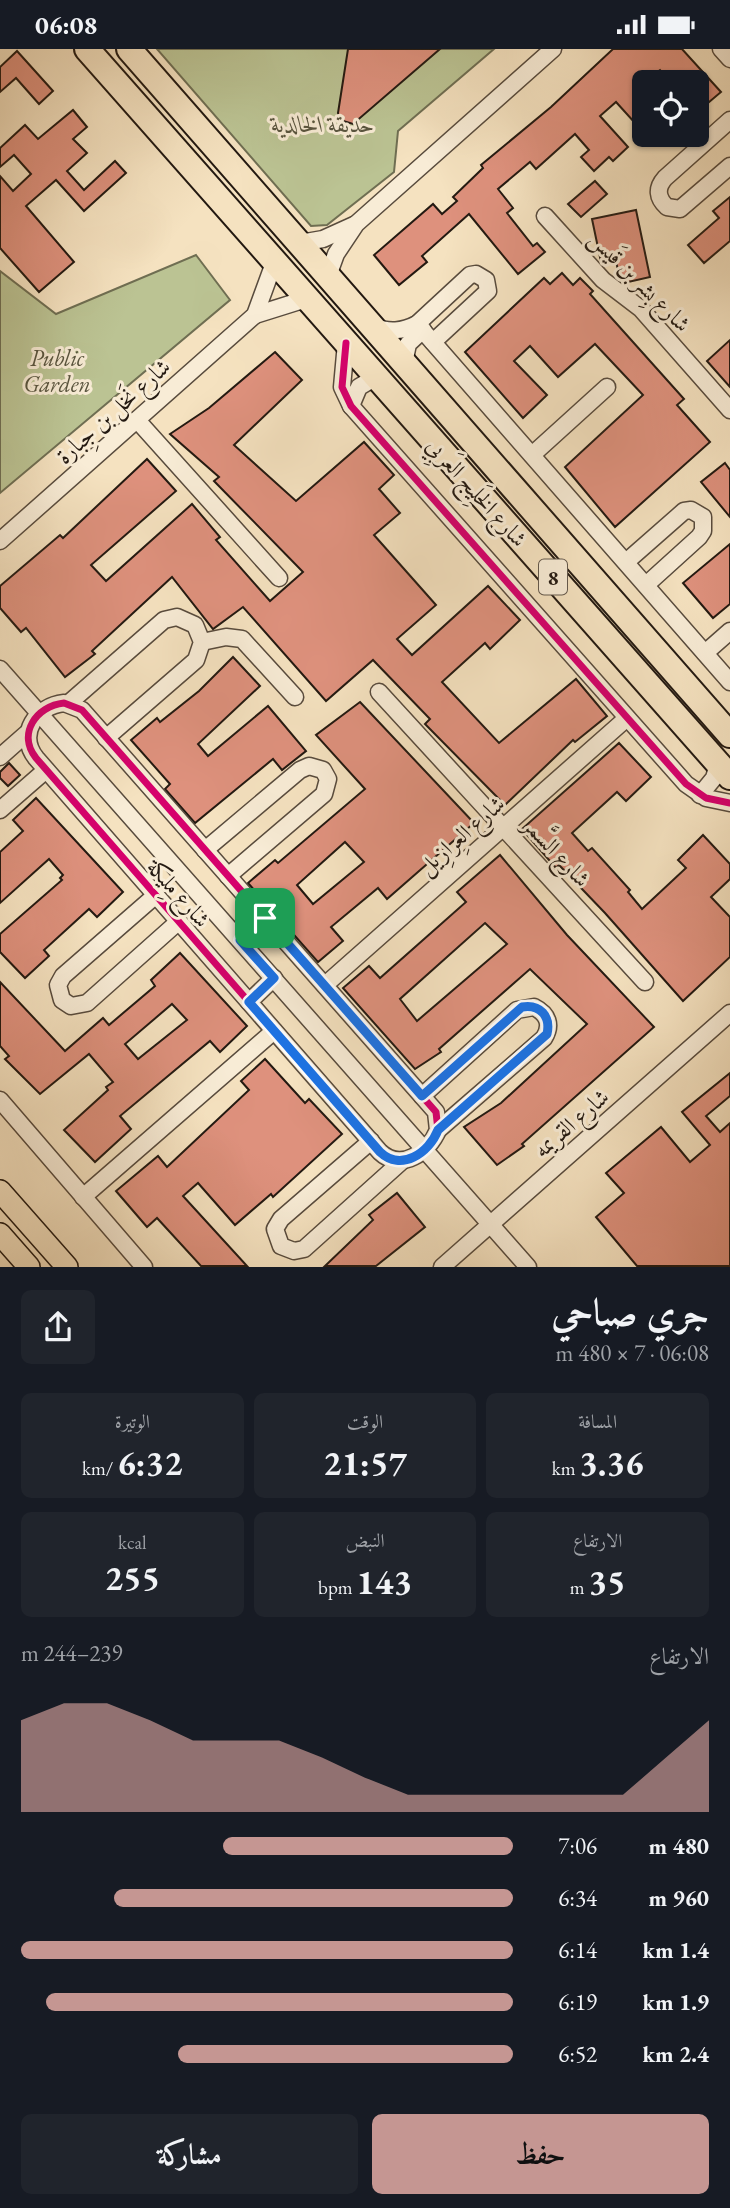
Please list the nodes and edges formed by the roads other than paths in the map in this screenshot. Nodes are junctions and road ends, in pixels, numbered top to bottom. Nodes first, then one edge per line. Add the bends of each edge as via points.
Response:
1 (87, 49) edge
2 (129, 49) edge
3 (552, 49) edge
4 (721, 49) edge
5 (730, 59) edge
6 (730, 120) edge
7 (730, 166) edge
8 (545, 216) dead end
9 (356, 224) junction
10 (300, 243) junction
11 (274, 263) junction
12 (328, 277) junction
13 (306, 299) junction
14 (256, 315) junction
15 (373, 327) junction
16 (424, 332) junction
17 (346, 343) junction
18 (404, 363) junction
19 (376, 377) junction
20 (607, 387) dead end
21 (351, 405) junction
22 (730, 410) edge
23 (136, 420) junction
24 (532, 455) junction
25 (0, 541) edge
26 (626, 562) junction
27 (279, 578) dead end
28 (646, 586) junction
29 (730, 631) edge
30 (202, 642) junction
31 (705, 653) junction
32 (0, 669) edge
33 (730, 682) edge
34 (379, 692) dead end
35 (295, 697) dead end
36 (69, 703) junction
37 (39, 713) junction
38 (627, 718) junction
39 (26, 734) junction
40 (730, 735) edge
41 (106, 738) junction
42 (0, 757) edge
43 (46, 770) junction
44 (724, 770) edge
45 (706, 797) junction
46 (730, 803) edge
47 (0, 810) edge
48 (503, 827) junction
49 (205, 850) junction
50 (228, 876) junction
51 (156, 895) junction
52 (265, 918) junction
53 (178, 922) junction
54 (240, 940) junction
55 (274, 978) junction
56 (645, 982) dead end
57 (325, 985) junction
58 (249, 1002) junction
59 (730, 1013) edge
60 (274, 1031) junction
61 (422, 1096) junction
62 (0, 1100) edge
63 (438, 1130) junction
64 (371, 1141) junction
65 (426, 1150) junction
66 (402, 1161) junction
67 (0, 1191) edge
68 (83, 1197) junction
69 (490, 1224) junction
70 (0, 1234) edge
71 (29, 1266) edge
72 (67, 1266) edge
73 (144, 1266) edge
74 (442, 1266) edge
75 (528, 1266) edge

1 - 11 highway, شارع الخَلِيج العَربِي / 8
2 - 10 highway, شارع الخَلِيج العَربِي / 8
3 - 9 street
4 - 5 street
6 - 7 street via 665,178 659,196 667,207 680,209
8 - 22 street, شارع بِشر بن قَيس via 603,280 641,309
9 - 10 street via 323,239
9 - 12 street via 336,254
10 - 12 highway, شارع الخَلِيج العَربِي / 8
11 - 13 highway, شارع الخَلِيج العَربِي / 8
11 - 14 street, شارع نَخل بن جِبارة
12 - 15 highway, شارع الخَلِيج العَربِي / 8
13 - 14 street, شارع نَخل بن جِبارة
13 - 17 highway, شارع الخَلِيج العَربِي / 8
14 - 23 street, شارع نَخل بن جِبارة
15 - 16 street
15 - 18 highway, شارع الخَلِيج العَربِي / 8
16 - 18 street via 408,344
16 - 24 street
17 - 19 highway, شارع الخَلِيج العَربِي / 8
17 - 21 street via 342,387
18 - 40 highway, شارع الخَلِيج العَربِي / 8
19 - 21 street via 359,387
19 - 44 highway, شارع الخَلِيج العَربِي / 8
20 - 24 street
21 - 38 street
23 - 25 street, شارع نَخل بن جِبارة
23 - 27 street
24 - 26 street
26 - 28 street
26 - 28 street via 684,511 703,517 699,537
28 - 31 street
29 - 31 street
30 - 35 street via 242,639
30 - 36 street via 190,621 164,619
30 - 41 street via 200,655 192,664
31 - 33 street
32 - 37 street, شارع مِليكة
34 - 48 street, شارع السَّمر
36 - 37 street
36 - 41 street, شارع مِليكة via 82,710
37 - 39 street
37 - 54 street, شارع مِليكة
38 - 45 street
38 - 48 street, شارع العِرازِيل
39 - 42 street
39 - 43 street, شارع مِليكة via 30,751
41 - 49 street, شارع مِليكة
43 - 47 street
43 - 51 street, شارع مِليكة
44 - 45 street, شارع الخَلِيج العَربِي via 714,778
45 - 46 street
48 - 56 street, شارع السَّمر
48 - 57 street, شارع العِرازِيل
49 - 50 street, شارع مِليكة
49 - 50 street, شارع مِليكة via 300,770 314,766 323,770 328,779 324,794
50 - 52 street, شارع مِليكة
51 - 53 street, شارع مِليكة
51 - 53 street, شارع مِليكة via 63,976 58,985 62,1000 71,1006 87,1003
52 - 54 street
52 - 57 street, شارع مِليكة
53 - 58 street, شارع مِليكة
54 - 55 street, شارع مِليكة
55 - 58 street
55 - 65 street, شارع مِليكة
57 - 61 street, شارع مِليكة
58 - 60 street, شارع مِليكة
59 - 69 street, شارع القريمه
60 - 64 street, شارع مِليكة
60 - 68 street
61 - 63 street, شارع مِليكة via 436,1112
61 - 63 street via 517,1010 534,1007 545,1014 549,1024 544,1038
62 - 68 street
63 - 65 street
64 - 66 street, شارع مِليكة via 385,1157
64 - 66 street via 281,1219 275,1229 281,1246 304,1249
65 - 66 street
65 - 69 street, شارع مِليكة
67 - 72 main road
68 - 73 street
69 - 74 street, شارع القريمه
69 - 75 street, شارع مِليكة
70 - 71 main road

